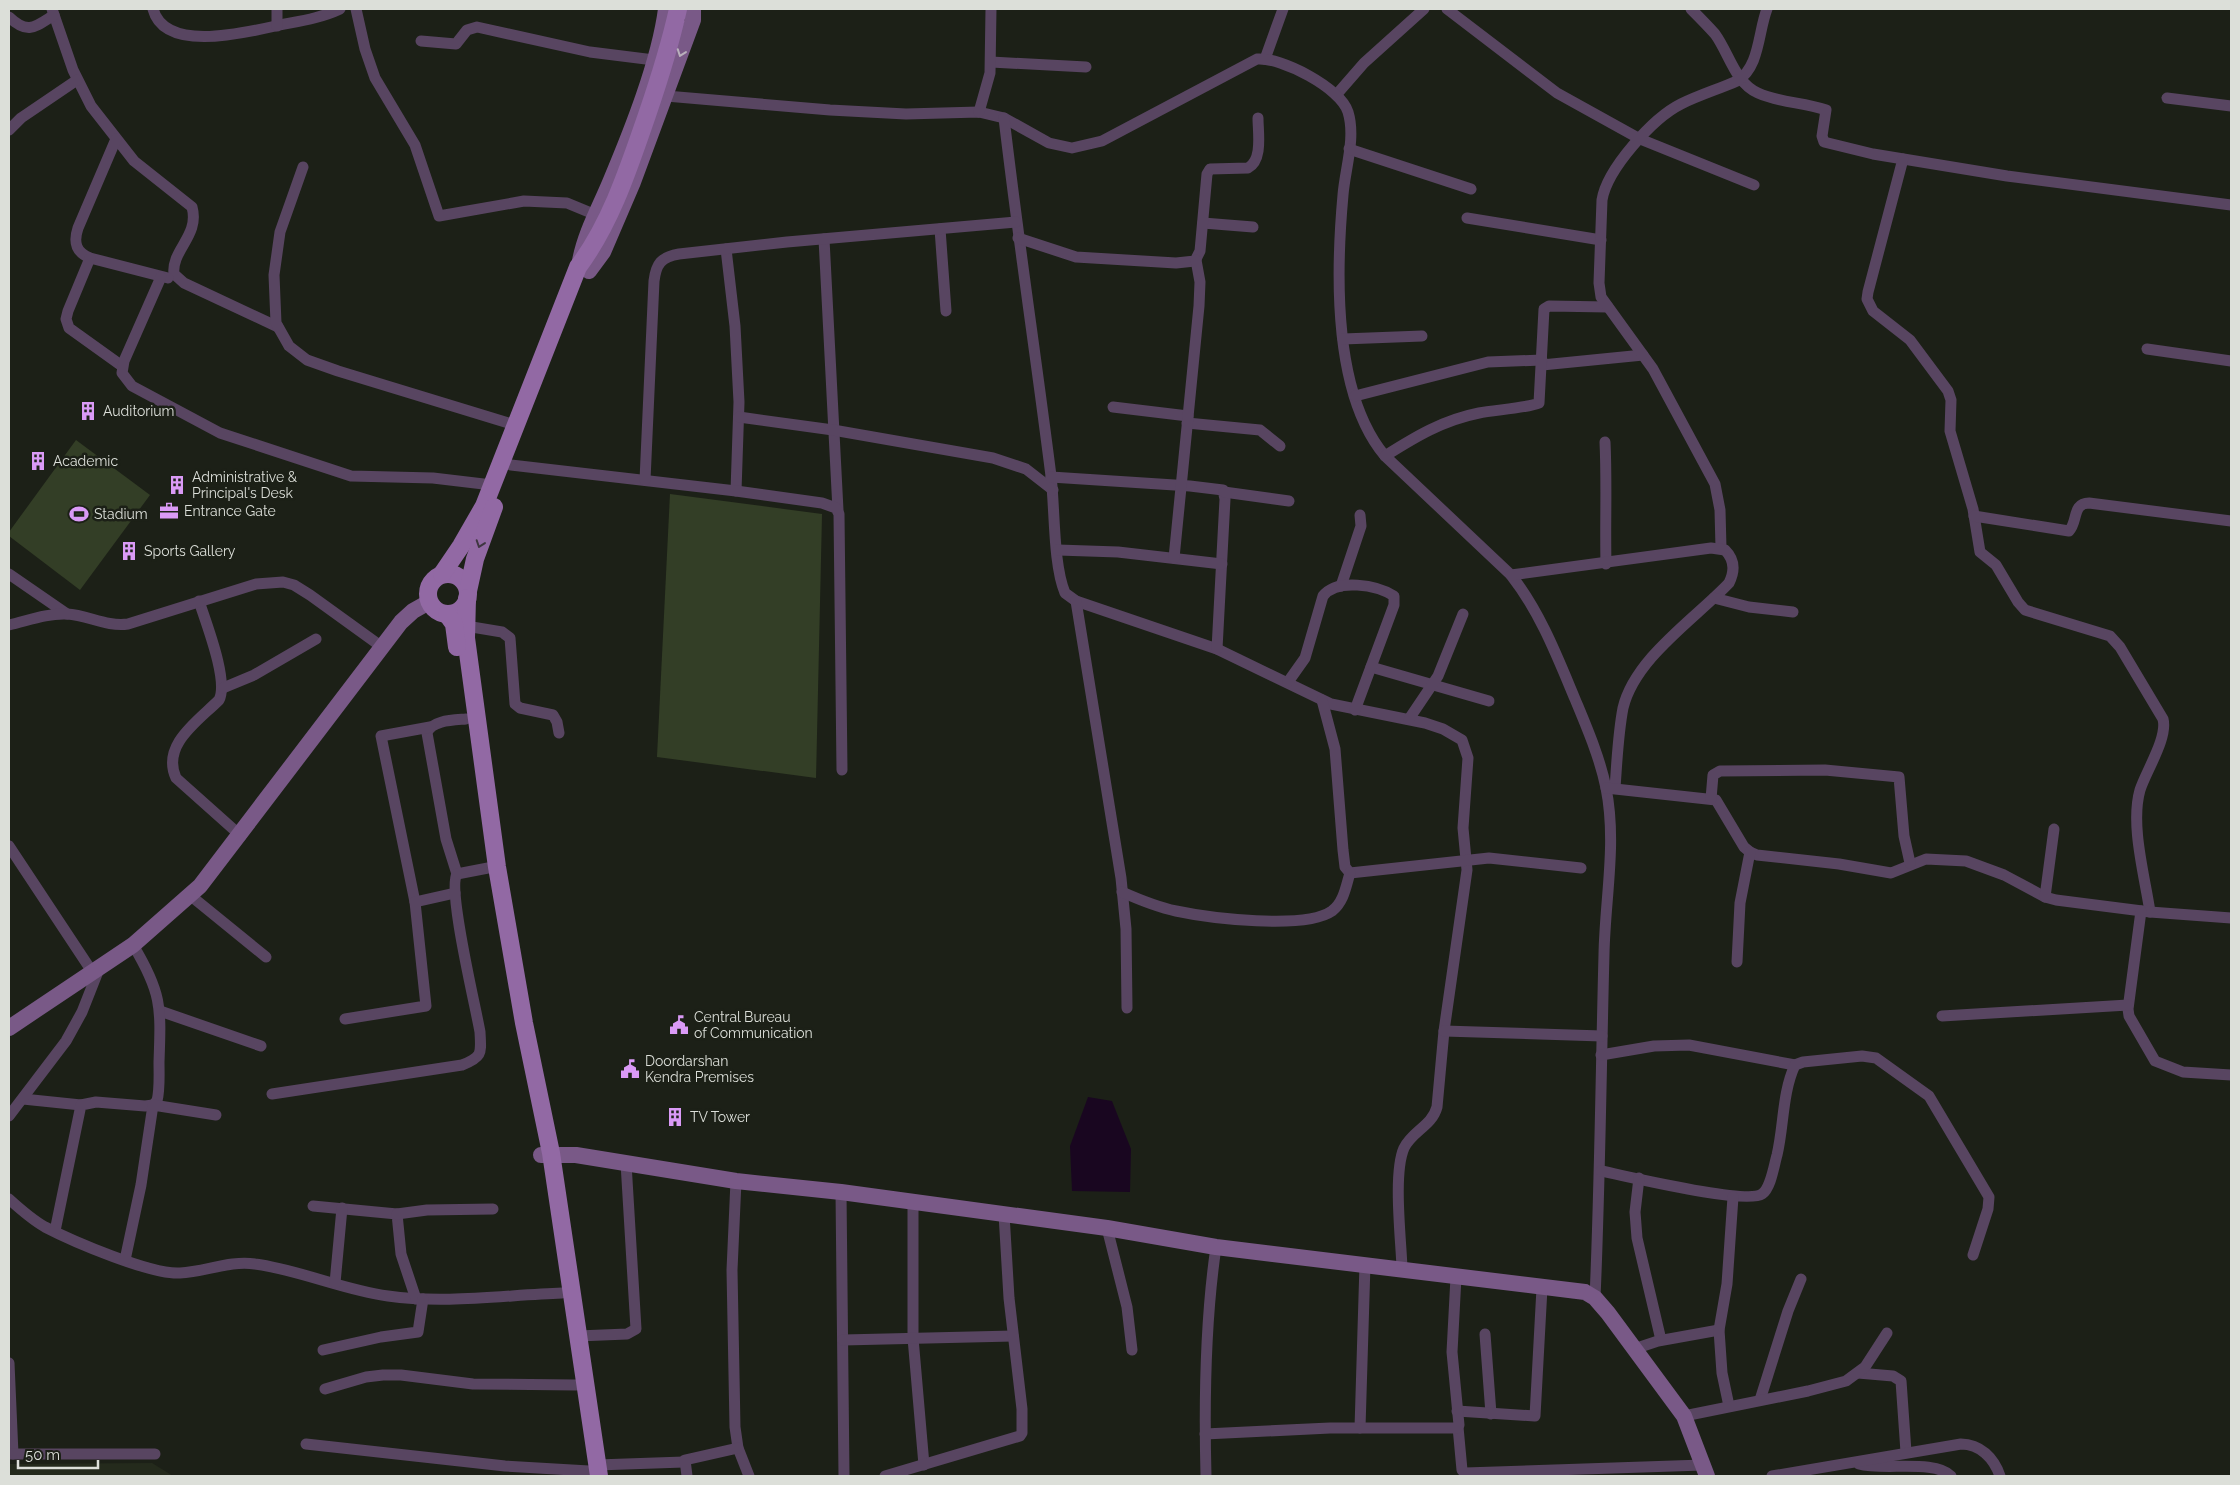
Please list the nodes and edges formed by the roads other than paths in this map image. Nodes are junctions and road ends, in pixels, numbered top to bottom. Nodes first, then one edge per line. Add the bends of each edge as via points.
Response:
1 (153, 9) edge
2 (277, 9) edge
3 (340, 9) edge
4 (356, 9) edge
5 (666, 9) edge
6 (678, 9) edge
7 (694, 9) edge
8 (991, 9) edge
9 (1283, 9) edge
10 (1424, 9) edge
11 (1447, 9) edge
12 (1690, 9) edge
13 (1767, 9) edge
14 (53, 12) edge
15 (9, 17) edge
16 (277, 26) junction
17 (421, 41) dead end
18 (1264, 59) junction
19 (654, 60) junction
20 (991, 62) junction
21 (1086, 67) dead end
22 (1741, 79) junction
23 (77, 80) junction
24 (1337, 94) junction
25 (666, 96) junction
26 (2167, 98) dead end
27 (2231, 106) edge
28 (979, 112) junction
29 (1004, 118) junction
30 (1258, 118) dead end
31 (9, 130) edge
32 (116, 138) junction
33 (1640, 139) junction
34 (1349, 149) junction
35 (1903, 159) junction
36 (302, 167) dead end
37 (1754, 185) dead end
38 (1472, 189) dead end
39 (2231, 205) edge
40 (596, 215) junction
41 (1467, 218) dead end
42 (1016, 222) junction
43 (1202, 223) junction
44 (1252, 228) dead end
45 (940, 229) junction
46 (1018, 238) junction
47 (824, 239) junction
48 (1601, 240) junction
49 (726, 249) junction
50 (90, 258) junction
51 (1196, 260) junction
52 (584, 269) junction
53 (161, 277) junction
54 (177, 279) junction
55 (1608, 307) junction
56 (946, 311) dead end
57 (278, 327) junction
58 (1422, 336) dead end
59 (1343, 339) junction
60 (2147, 349) dead end
61 (1642, 355) junction
62 (1542, 362) junction
63 (2231, 362) edge
64 (122, 366) junction
65 (1355, 396) junction
66 (1113, 407) dead end
67 (739, 417) junction
68 (1188, 420) junction
69 (515, 425) junction
70 (834, 430) junction
71 (1605, 442) dead end
72 (1280, 446) dead end
73 (1385, 456) junction
74 (511, 465) junction
75 (1051, 477) junction
76 (645, 480) junction
77 (492, 485) junction
78 (1182, 485) junction
79 (1053, 490) junction
80 (736, 491) junction
81 (1224, 492) junction
82 (1289, 501) dead end
83 (838, 510) junction
84 (1360, 515) dead end
85 (1974, 516) junction
86 (2231, 521) edge
87 (1721, 548) junction
88 (1058, 550) junction
89 (1174, 558) junction
90 (1222, 564) junction
91 (1606, 564) junction
92 (9, 574) edge
93 (442, 574) junction
94 (1511, 575) junction
95 (1341, 586) junction
96 (468, 595) junction
97 (1714, 598) junction
98 (1076, 601) junction
99 (199, 602) junction
100 (429, 602) junction
101 (1793, 612) dead end
102 (67, 614) junction
103 (448, 614) junction
104 (1463, 614) dead end
105 (9, 626) edge
106 (466, 626) junction
107 (316, 639) dead end
108 (382, 648) junction
109 (1217, 649) junction
110 (1371, 667) junction
111 (1288, 682) junction
112 (1432, 684) junction
113 (223, 688) junction
114 (1322, 700) junction
115 (1488, 701) dead end
116 (1355, 710) junction
117 (466, 719) junction
118 (1410, 720) junction
119 (430, 727) junction
120 (559, 733) dead end
121 (842, 770) dead end
122 (1611, 788) junction
123 (1711, 799) junction
124 (2054, 829) dead end
125 (241, 836) junction
126 (9, 846) edge
127 (1750, 852) junction
128 (1467, 861) junction
129 (1910, 863) junction
130 (488, 868) junction
131 (1581, 868) dead end
132 (1350, 873) junction
133 (457, 874) junction
134 (1122, 892) junction
135 (455, 893) junction
136 (191, 896) junction
137 (2045, 897) junction
138 (415, 902) junction
139 (2146, 911) junction
140 (2231, 918) edge
141 (133, 945) junction
142 (266, 957) dead end
143 (1737, 962) dead end
144 (96, 971) junction
145 (2128, 1005) junction
146 (1127, 1008) dead end
147 (160, 1011) junction
148 (1942, 1016) dead end
149 (345, 1019) dead end
150 (9, 1028) edge
151 (1444, 1031) junction
152 (1602, 1036) junction
153 (260, 1046) dead end
154 (1601, 1055) junction
155 (1795, 1065) junction
156 (2231, 1075) edge
157 (272, 1094) dead end
158 (23, 1099) junction
159 (80, 1105) junction
160 (153, 1105) junction
161 (216, 1115) dead end
162 (9, 1116) edge
163 (546, 1154) junction
164 (626, 1163) junction
165 (1601, 1171) junction
166 (1640, 1178) junction
167 (736, 1181) junction
168 (841, 1192) junction
169 (1733, 1197) junction
170 (9, 1199) edge
171 (914, 1202) junction
172 (313, 1206) dead end
173 (342, 1208) junction
174 (493, 1209) dead end
175 (396, 1214) junction
176 (1004, 1214) junction
177 (1107, 1228) junction
178 (55, 1231) junction
179 (1216, 1247) junction
180 (1973, 1255) dead end
181 (125, 1260) junction
182 (1365, 1264) junction
183 (1402, 1268) junction
184 (1456, 1277) junction
185 (1801, 1279) dead end
186 (335, 1283) junction
187 (1542, 1288) junction
188 (562, 1293) junction
189 (1596, 1298) junction
190 (419, 1299) junction
191 (1719, 1330) junction
192 (1888, 1333) dead end
193 (1485, 1334) dead end
194 (578, 1336) junction
195 (1013, 1336) junction
196 (913, 1338) junction
197 (842, 1340) junction
198 (1661, 1340) junction
199 (322, 1350) dead end
200 (1132, 1350) dead end
201 (1634, 1350) junction
202 (9, 1363) edge
203 (1858, 1373) junction
204 (576, 1385) junction
205 (325, 1389) dead end
206 (1760, 1400) junction
207 (1729, 1406) junction
208 (1457, 1411) junction
209 (1492, 1414) junction
210 (1684, 1416) junction
211 (1458, 1427) junction
212 (1360, 1428) junction
213 (1205, 1434) junction
214 (306, 1444) dead end
215 (738, 1448) junction
216 (1906, 1452) junction
217 (11, 1454) edge
218 (155, 1454) dead end
219 (684, 1462) junction
220 (1855, 1462) junction
221 (924, 1465) junction
222 (1705, 1471) edge
223 (594, 1472) edge
224 (1811, 1473) edge
225 (687, 1476) edge
226 (749, 1476) edge
227 (844, 1476) edge
228 (884, 1476) edge
229 (1206, 1476) edge
230 (1772, 1476) edge
231 (1951, 1476) edge
232 (2000, 1476) edge

1 - 16 street via 161,24 193,36 222,36
2 - 16 street
3 - 16 street
4 - 40 street via 375,78 415,145 439,216 524,201 567,203
5 - 19 street
6 - 52 main road via 666,59 642,130
7 -> 25 street
8 - 20 street
9 - 18 street
10 - 24 street via 1364,62
11 - 33 street via 1550,89
12 - 22 street via 1715,35
13 - 22 street via 1753,62
14 - 15 street via 35,27 27,29
14 - 23 street
17 - 19 street via 456,44 467,30 474,27 590,52
18 - 24 street via 1288,65
18 - 29 street via 1250,62 1102,141 1082,148 1049,144
19 - 40 street via 616,169
20 - 21 street
20 - 28 street
22 - 33 street via 1680,104
22 - 35 street via 1758,94 1826,110 1824,142
23 - 31 street via 21,118
23 - 32 street via 91,106
24 - 34 street via 1349,113
25 - 28 street via 906,114
25 - 52 street via 603,252
26 - 27 street
28 - 29 street
29 - 42 street
30 - 43 street via 1257,157 1253,165 1210,168 1208,171
32 - 50 street via 75,238 80,254
32 - 54 street via 134,161 192,207 194,224 174,268
33 - 37 street
33 - 48 street via 1608,180 1602,200
34 - 38 street
34 - 59 street via 1340,222
35 - 39 street
35 - 85 street via 1868,298 1873,311 1910,340 1948,391 1951,400 1950,431
36 - 57 street via 276,250 273,292
40 - 52 street via 583,245
41 - 48 street
42 - 45 street
42 - 46 street
43 - 44 street
43 - 51 street via 1200,251
45 - 47 street
45 - 56 street
46 - 51 street via 1059,252 1096,259
46 - 75 street
47 - 49 street
47 - 70 street
48 - 55 street via 1598,283 1601,297
49 - 67 street via 735,326
49 - 76 street via 672,256 659,262 656,268
50 - 53 street
50 - 64 street via 66,319 69,328
51 - 68 street via 1200,282 1199,306
52 - 69 main road
52 - 74 main road
53 - 54 street
53 - 64 street
54 - 57 street
55 - 61 street
55 - 62 street via 1546,308 1543,311
57 - 69 street via 289,346 307,360
58 - 59 street
59 - 65 street
60 - 63 street
61 - 62 street
61 - 87 street via 1715,484 1720,510
62 - 65 street via 1488,362
62 - 73 street via 1540,401 1537,405 1506,408 1448,421
64 - 77 street via 125,379 132,386 220,433 274,452 358,477 433,478
65 - 73 street via 1369,434
66 - 68 street
67 - 70 street
67 - 80 street
68 - 72 street via 1260,430
68 - 78 street
69 - 77 main road
70 - 79 street via 993,458 1026,469
70 - 83 street
71 - 91 street
73 - 94 street
74 - 76 street
74 -> 96 main road via 475,559
75 - 78 street
75 - 79 street
76 - 80 street
77 - 93 main road via 474,524
78 - 81 street
78 - 89 street
79 - 88 street
80 - 83 street via 822,503
81 - 82 street
81 - 90 street
83 - 121 street
84 - 95 street via 1361,526
85 - 86 street via 2069,531 2078,507 2088,503
85 - 139 street via 1980,552 1996,565 2022,607 2110,636 2120,647 2163,719 2164,731 2138,805
87 - 91 street
87 - 97 street via 1732,559 1733,575
88 - 89 street via 1098,550
88 - 98 street via 1062,586 1065,593
89 - 90 street
90 - 109 street
91 - 94 street
92 - 102 street
93 - 96 main road via 462,579
93 - 100 main road via 428,589
94 - 122 street via 1535,609
95 - 110 street via 1380,590 1394,596 1394,605
95 - 111 street via 1330,589 1323,596 1305,658
96 - 103 main road via 460,610
96 - 106 main road
97 - 101 street via 1749,607
97 - 122 street via 1654,655 1635,680 1624,707
98 - 109 street
98 - 134 street
99 - 102 street via 118,626
99 - 108 street via 264,582 289,583
99 - 113 street
100 - 103 main road via 437,611
100 - 108 street via 401,622
102 - 105 street
103 - 117 main road via 454,624
104 - 112 street via 1446,659
106 - 120 street via 502,632 510,638 515,704 520,708 553,714
106 - 163 main road via 497,867
107 - 113 street via 254,675
108 - 125 street
109 - 111 street
110 - 112 street
110 - 116 street
111 - 114 street
112 - 115 street
112 - 118 street
113 - 125 street via 220,700 178,742 172,753 171,768 176,778
114 - 116 street
114 - 132 street via 1335,750 1345,867
116 - 118 street
117 - 119 street
117 - 130 main road
118 - 128 street via 1455,734 1466,748 1468,764 1463,828
119 - 133 street via 427,733 446,839
119 - 138 street via 381,736
122 - 123 street
122 - 152 street via 1612,842 1604,941
123 - 127 street via 1719,803
123 - 129 street via 1713,775 1720,771 1825,770 1900,777 1904,836
124 - 137 street
125 - 136 street
126 - 144 street
127 - 129 street via 1883,873 1896,872
127 - 143 street via 1740,904
128 - 131 street via 1494,858
128 - 132 street
128 - 151 street
129 - 137 street via 1932,858 1966,861 2004,875
130 - 133 street
130 - 163 main road
132 - 134 street via 1337,905 1324,915 1304,919 1255,921 1177,912
133 - 135 street
134 - 146 street
135 - 138 street
135 - 157 street via 480,1032 481,1052 478,1058 462,1065
136 - 141 street
136 - 142 street
137 - 139 street
138 - 149 street via 426,1006
139 - 140 street
139 - 145 street
141 - 144 street
141 - 147 street via 152,978
144 - 150 street
144 - 158 street via 82,1012 66,1041
145 - 148 street
145 - 156 street via 2130,1016 2155,1061 2183,1072
147 - 153 street
147 - 160 street via 158,1096
151 - 152 street
151 - 183 street via 1436,1112 1410,1137 1401,1156
152 - 154 street
154 - 155 street via 1654,1046 1690,1045
154 - 165 street
155 - 169 street via 1766,1189 1758,1196
155 - 180 street via 1871,1057 1884,1062 1928,1096 1989,1197
158 - 159 street
158 - 162 street
159 - 160 street via 96,1102
159 - 178 street
160 - 161 street
160 - 181 street
163 - 164 street
163 - 188 main road
163 - 194 main road
164 - 167 street
164 - 194 street via 636,1329 627,1334
165 - 166 street
165 - 189 street
166 - 169 street
166 - 198 street via 1635,1212 1637,1238
167 - 168 street
167 - 215 street via 732,1270
168 - 171 street
168 - 197 street
169 - 191 street via 1727,1284
170 - 178 street via 29,1217
171 - 176 street
171 - 196 street
172 - 173 street
173 - 175 street
173 - 186 street
174 - 175 street
175 - 190 street via 401,1254
176 - 177 street
176 - 195 street
177 - 179 street
177 - 200 street via 1127,1307
178 - 181 street
179 - 182 street
179 - 213 street via 1208,1317
181 - 186 street via 155,1271 172,1273 239,1263 254,1264
182 - 183 street
182 - 212 street
183 - 184 street
184 - 187 street
184 - 208 street via 1452,1352
185 - 206 street
186 - 190 street via 386,1296
187 - 189 street via 1585,1292
187 - 209 street via 1535,1416
188 - 190 street
188 - 204 main road
189 - 201 street
190 - 199 street via 418,1332
191 - 198 street
191 - 207 street via 1722,1373
192 - 203 street
193 - 209 street
194 - 223 main road
195 - 196 street
195 - 221 street via 1022,1433
196 - 197 street
196 - 221 street
197 - 227 street
198 - 201 street
201 - 210 street
202 - 217 street
203 - 206 street via 1834,1386
203 - 216 street via 1893,1376 1901,1381
204 - 205 street via 473,1384 383,1375
204 - 223 main road
206 - 207 street
207 - 210 street
208 - 209 street
208 - 211 street
210 - 222 street
211 - 212 street
211 - 222 street via 1462,1470 1465,1473
212 - 213 street
213 - 229 street
214 - 223 street via 505,1466
215 - 219 street
215 - 226 street
216 - 220 street
216 - 232 street via 1947,1445 1974,1445 1989,1458
217 - 218 street
219 - 223 street
219 - 225 street
220 - 224 street
220 - 231 street via 1871,1467 1936,1468
221 - 228 street
224 - 230 street

